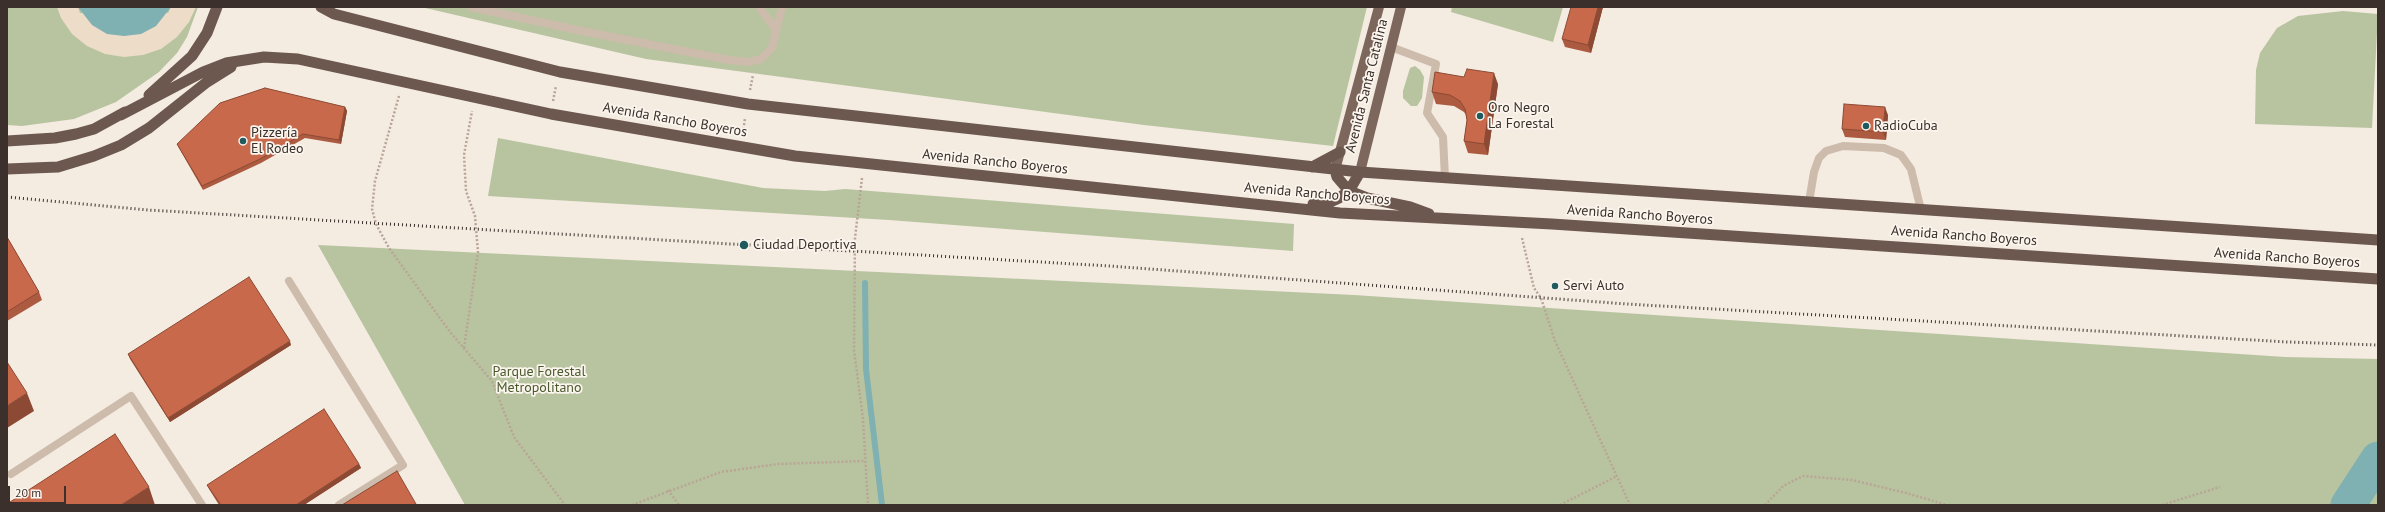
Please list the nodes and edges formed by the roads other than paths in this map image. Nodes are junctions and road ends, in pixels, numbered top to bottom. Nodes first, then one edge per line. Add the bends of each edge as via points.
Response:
1 (218, 7) edge
2 (321, 7) edge
3 (471, 7) edge
4 (759, 7) edge
5 (782, 7) edge
6 (1379, 7) edge
7 (1401, 7) edge
8 (776, 30) junction
9 (1391, 47) junction
10 (264, 58) junction
11 (121, 115) junction
12 (7, 141) edge
13 (1340, 152) junction
14 (1312, 168) junction
15 (7, 169) edge
16 (1335, 170) junction
17 (1360, 172) junction
18 (1445, 178) junction
19 (1349, 191) junction
20 (1809, 202) junction
21 (1266, 205) junction
22 (1921, 210) junction
23 (1441, 218) junction
24 (2378, 240) edge
25 (2378, 279) edge
26 (289, 281) dead end
27 (12, 474) dead end
28 (202, 505) edge
29 (340, 505) edge

1 - 11 highway via 207,32 192,56 158,87
2 - 14 highway, Avenida Rancho Boyeros via 334,14 560,72 748,104
3 - 8 lane via 748,62 766,55 772,48
4 - 8 lane
5 - 8 lane
6 - 13 main road, Avenida Santa Catalina
7 - 9 main road, Avenida Santa Catalina
9 - 17 main road, Avenida Santa Catalina
9 - 18 lane via 1436,64 1427,113 1443,137
10 - 11 highway via 226,63 203,72
10 - 15 highway via 238,64 223,72 149,128 121,145 58,167
10 - 21 highway, Avenida Rancho Boyeros via 298,59 551,114 741,148
11 - 12 highway via 94,128 62,137
13 - 14 highway
13 - 16 main road, Avenida Santa Catalina
14 - 16 highway, Avenida Rancho Boyeros
16 - 17 highway, Avenida Rancho Boyeros
16 - 19 highway via 1337,177
17 - 18 highway, Avenida Rancho Boyeros
17 - 19 highway
18 - 20 highway, Avenida Rancho Boyeros
19 - 21 highway via 1326,204
19 - 23 highway
20 - 22 highway, Avenida Rancho Boyeros
20 - 22 lane via 1814,172 1819,158 1826,151 1843,146 1884,148 1902,155 1911,169
21 - 23 highway, Avenida Rancho Boyeros via 1340,213
22 - 24 highway, Avenida Rancho Boyeros
23 - 25 highway, Avenida Rancho Boyeros
26 - 29 lane via 403,465
27 - 28 lane via 131,396

